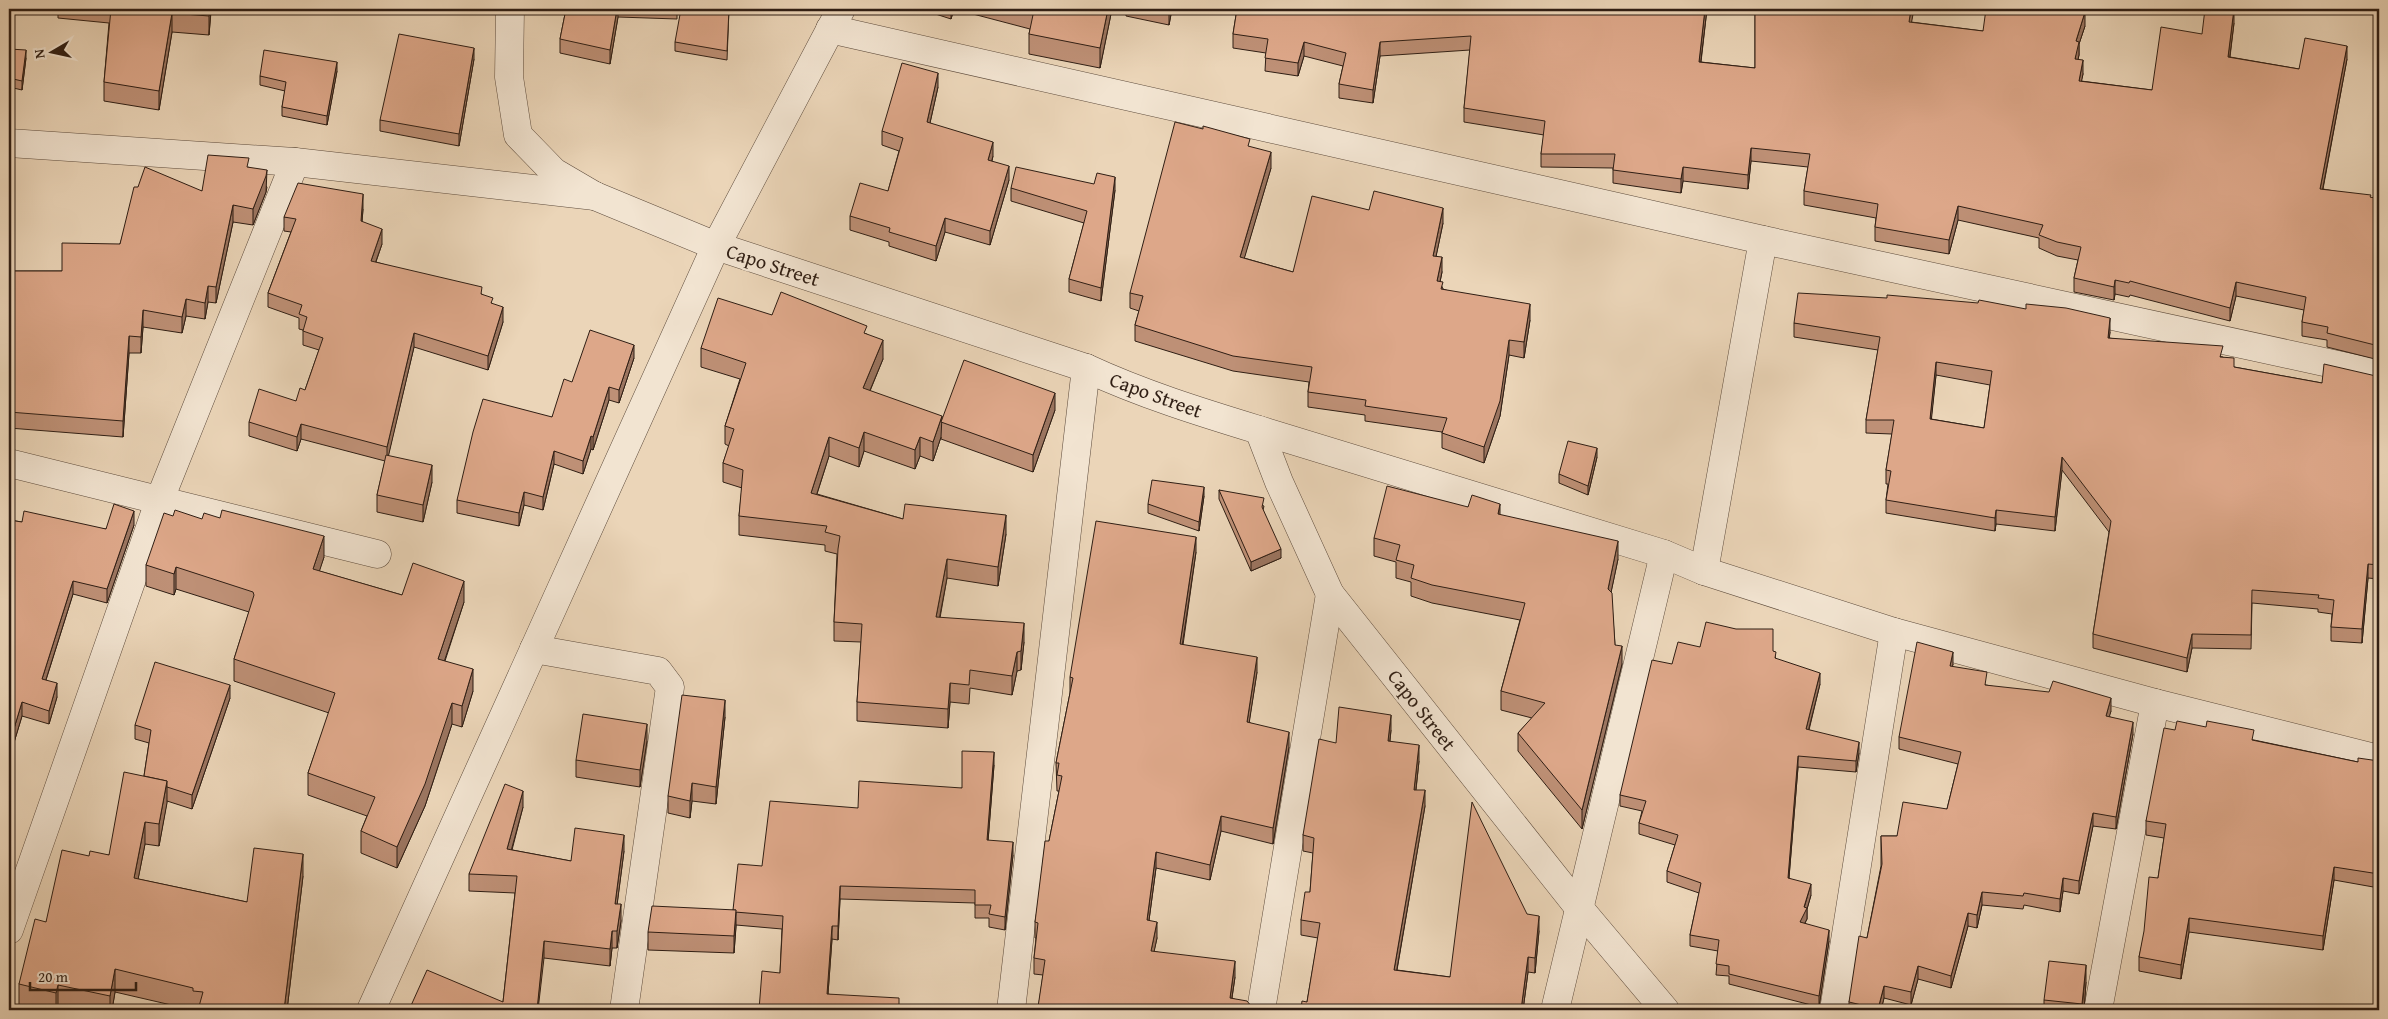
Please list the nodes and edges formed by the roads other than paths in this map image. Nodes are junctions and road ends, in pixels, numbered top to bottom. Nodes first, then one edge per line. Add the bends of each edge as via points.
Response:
1 (510, 9) edge
2 (836, 19) edge
3 (9, 143) edge
4 (295, 162) junction
5 (595, 196) junction
6 (1764, 240) junction
7 (716, 246) junction
8 (1086, 368) junction
9 (2379, 374) edge
10 (1259, 430) junction
11 (9, 463) edge
12 (160, 499) junction
13 (377, 554) dead end
14 (1664, 554) junction
15 (1704, 571) junction
16 (1330, 594) junction
17 (1894, 632) junction
18 (534, 649) junction
19 (2155, 703) junction
20 (2379, 759) edge
21 (20, 864) edge
22 (1580, 909) junction
23 (9, 930) edge
24 (371, 1010) edge
25 (624, 1010) edge
26 (1011, 1010) edge
27 (1261, 1010) edge
28 (1555, 1010) edge
29 (1665, 1010) edge
30 (1834, 1010) edge
31 (2098, 1010) edge

1 - 5 street, Capo Street via 509,77 518,135 554,172
2 - 6 street
2 - 7 street
3 - 4 street
4 - 5 street
4 - 12 street
5 - 7 street, Capo Street
6 - 9 street
6 - 15 street
7 - 8 street, Capo Street
7 - 18 street
8 - 10 street, Capo Street via 1119,384
8 - 26 street
10 - 14 street
10 - 16 street, Capo Street
11 - 12 street
12 - 13 street
12 - 21 street
14 - 15 street
14 - 22 street
15 - 17 street
16 - 22 street, Capo Street
16 - 27 street
17 - 19 street
17 - 30 street
18 - 24 street
18 - 25 street via 658,671 670,687
19 - 20 street
19 - 31 street
21 - 23 street
22 - 28 street
22 - 29 street, Capo Street

